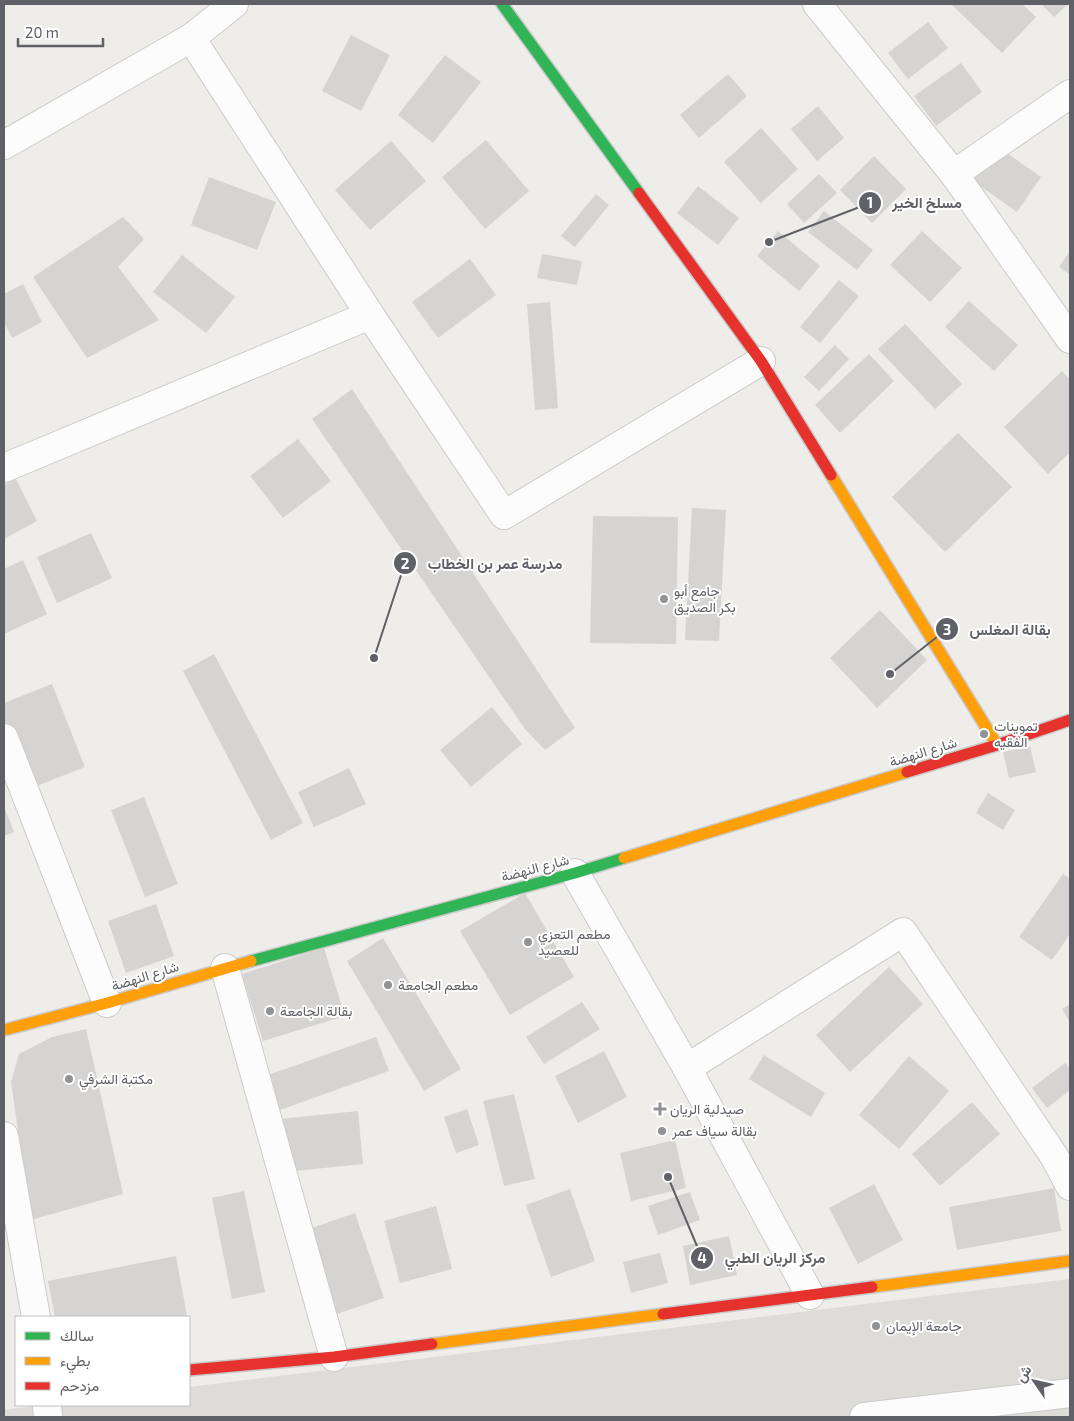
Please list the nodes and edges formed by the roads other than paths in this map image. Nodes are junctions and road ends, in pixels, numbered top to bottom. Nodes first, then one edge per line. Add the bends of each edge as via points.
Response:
1 (234, 4) edge
2 (502, 4) edge
3 (818, 4) edge
4 (190, 38) junction
5 (1070, 94) edge
6 (4, 145) edge
7 (954, 174) junction
8 (370, 315) junction
9 (1070, 339) edge
10 (762, 361) junction
11 (4, 468) edge
12 (1070, 720) edge
13 (4, 741) edge
14 (997, 745) junction
15 (575, 873) junction
16 (225, 968) junction
17 (107, 1003) junction
18 (4, 1030) edge
19 (687, 1068) junction
20 (4, 1136) edge
21 (1062, 1150) edge
22 (1070, 1186) edge
23 (1070, 1260) edge
24 (810, 1295) junction
25 (36, 1316) edge
26 (334, 1357) junction
27 (190, 1370) edge
28 (1070, 1393) edge
29 (864, 1417) edge

1 - 4 street
2 - 10 street
3 - 7 street
4 - 6 street
4 - 8 street
5 - 7 street
7 - 9 street
8 - 10 street via 504,515
8 - 11 street
10 - 14 street
12 - 14 street, شارع النهضة
13 - 17 street
14 - 15 street, شارع النهضة
15 - 16 street, شارع النهضة
15 - 19 street
16 - 17 street, شارع النهضة
16 - 26 street
17 - 18 street, شارع النهضة
19 - 21 street via 903,932
19 - 24 street
20 - 25 street
21 - 22 street
23 - 24 street
24 - 26 street
26 - 27 street
28 - 29 street

